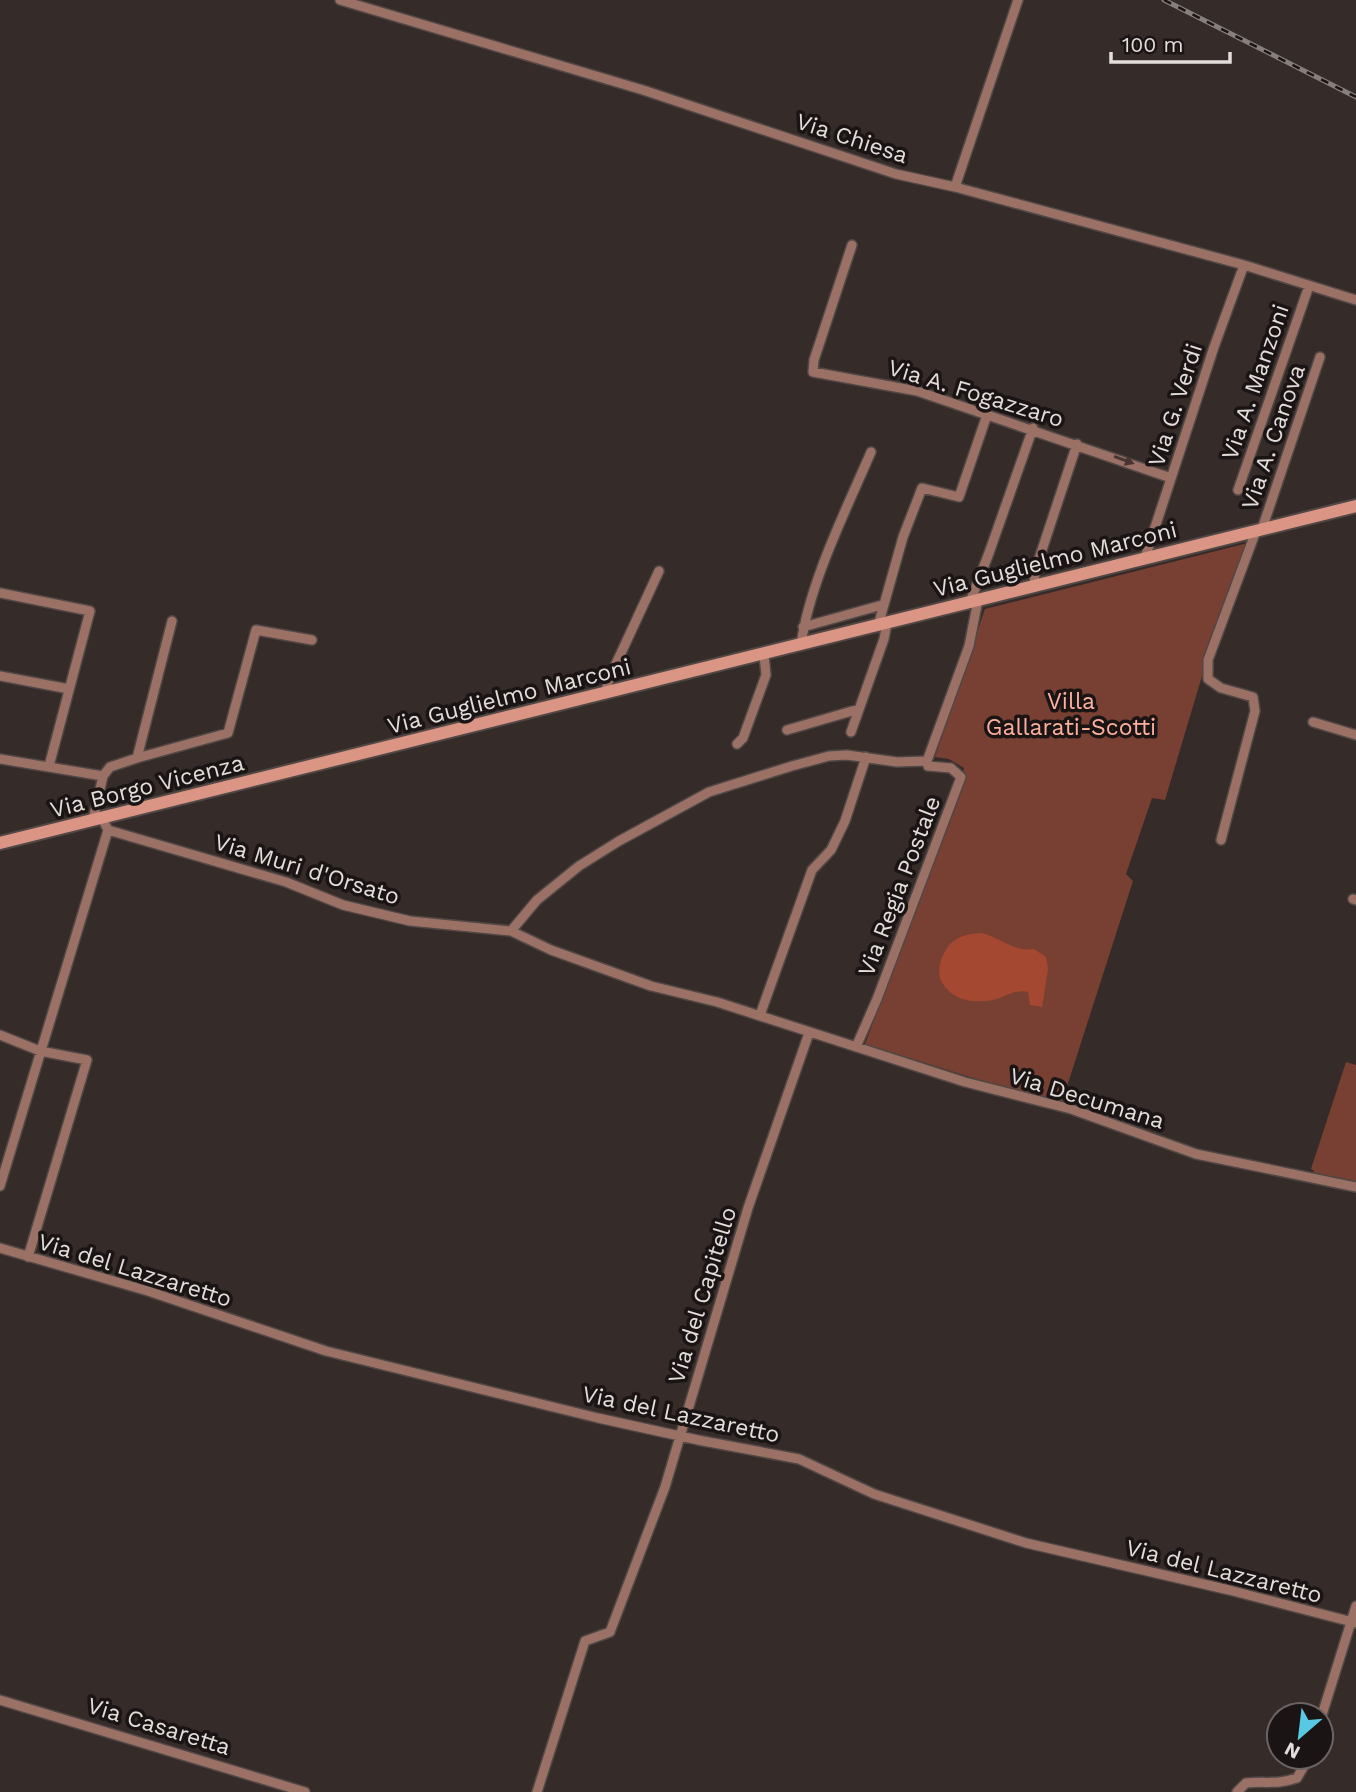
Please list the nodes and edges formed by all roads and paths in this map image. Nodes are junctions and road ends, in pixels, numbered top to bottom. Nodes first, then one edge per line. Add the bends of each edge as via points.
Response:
1 (340, 0) edge
2 (1018, 0) edge
3 (955, 187) junction
4 (852, 245) dead end
5 (1244, 265) junction
6 (1308, 286) junction
7 (1356, 300) edge
8 (1320, 357) dead end
9 (987, 415) junction
10 (1033, 429) junction
11 (1077, 444) junction
12 (871, 452) dead end
13 (1171, 478) junction
14 (1238, 490) dead end
15 (1356, 506) edge
16 (1259, 530) junction
17 (1145, 558) junction
18 (659, 571) dead end
19 (1034, 586) junction
20 (0, 593) edge
21 (974, 601) junction
22 (882, 605) junction
23 (172, 621) dead end
24 (882, 625) junction
25 (803, 627) junction
26 (312, 640) dead end
27 (801, 645) junction
28 (764, 655) junction
29 (0, 676) edge
30 (69, 690) junction
31 (605, 694) junction
32 (859, 709) junction
33 (1313, 722) dead end
34 (787, 730) dead end
35 (851, 732) dead end
36 (1356, 735) edge
37 (737, 744) dead end
38 (866, 757) junction
39 (138, 758) junction
40 (0, 759) edge
41 (927, 761) junction
42 (49, 766) junction
43 (304, 769) joint
44 (103, 776) junction
45 (101, 823) junction
46 (1221, 840) dead end
47 (0, 843) edge
48 (511, 931) junction
49 (760, 1015) junction
50 (809, 1032) junction
51 (0, 1036) edge
52 (856, 1047) junction
53 (40, 1051) junction
54 (5, 1157) edge
55 (0, 1186) edge
56 (1356, 1187) edge
57 (0, 1248) edge
58 (28, 1257) junction
59 (681, 1436) junction
60 (1356, 1606) edge
61 (1354, 1623) edge
62 (0, 1700) edge
63 (1327, 1701) edge
64 (1301, 1771) edge
65 (305, 1792) edge
66 (537, 1792) edge
67 (1237, 1792) edge

1 - 3 street, Via Chiesa via 643,90 896,174
2 - 3 street
3 - 5 street, Via Chiesa
4 - 9 street, Via A. Fogazzaro via 813,372 917,391
5 - 6 street, Via Chiesa
5 - 13 street, Via G. Verdi
6 - 7 street, Via Chiesa
6 - 14 street, Via A. Manzoni
8 - 16 street, Via A. Canova
9 - 10 street, Via A. Fogazzaro
9 - 22 street via 959,497 922,488
10 - 11 street, Via A. Fogazzaro
10 - 21 street, Via Regia Postale
11 -> 13 street, Via A. Fogazzaro
11 - 19 street
12 - 25 street
13 - 17 street, Via G. Verdi
15 - 16 street, Via Guglielmo Marconi
16 - 17 street, Via Guglielmo Marconi
16 - 46 street, Via A. Canova via 1208,660 1208,679 1221,688 1253,697 1255,711
17 - 19 street, Via Guglielmo Marconi
18 - 31 street
19 - 21 street, Via Guglielmo Marconi
20 - 30 street via 90,611
21 - 24 street, Via Guglielmo Marconi
21 - 41 street, Via Regia Postale via 969,646
22 - 24 street
22 - 25 street
23 - 39 street
24 - 27 street, Via Guglielmo Marconi
24 - 32 street via 884,639
25 - 27 street
26 - 39 street via 256,630 228,733
27 - 28 street, Via Guglielmo Marconi
28 - 31 street, Via Guglielmo Marconi
28 - 37 street via 766,675
29 - 30 street
30 - 42 street
31 - 43 street, Via Guglielmo Marconi
32 - 34 street
32 - 35 street
33 - 36 street
38 - 41 street, Via Regia Postale
38 - 48 street, Via Regia Postale via 829,756 709,792 579,866 537,900
38 - 49 street via 845,821 831,850 813,870
39 - 44 street via 110,767
40 - 42 street
41 - 52 street, Via Regia Postale via 928,766 951,768 961,777
42 - 44 street
43 - 45 street, Via Borgo Vicenza
44 - 45 street
45 - 47 street, Via Borgo Vicenza
45 - 48 street, Via Muri d'Orsato via 343,905 410,921
45 - 53 street
48 - 49 street, Via Muri d'Orsato via 651,986
49 - 50 street, Via Decumana
50 - 52 street, Via Decumana
50 - 59 street, Via del Capitello via 743,1226
51 - 53 street
52 - 56 street, Via Decumana via 1071,1110 1196,1154
53 - 54 street
53 - 58 street via 86,1060
54 - 55 street
57 - 58 street, Via del Lazzaretto
58 - 59 street, Via del Lazzaretto via 148,1291 326,1351
59 - 61 street, Via del Lazzaretto via 799,1459 874,1494 1026,1544
59 - 66 street, Via del Capitello via 610,1632 585,1641
60 - 61 street
61 - 63 street
62 - 65 street, Via Casaretta
64 - 67 street via 1297,1778 1280,1784 1246,1783

